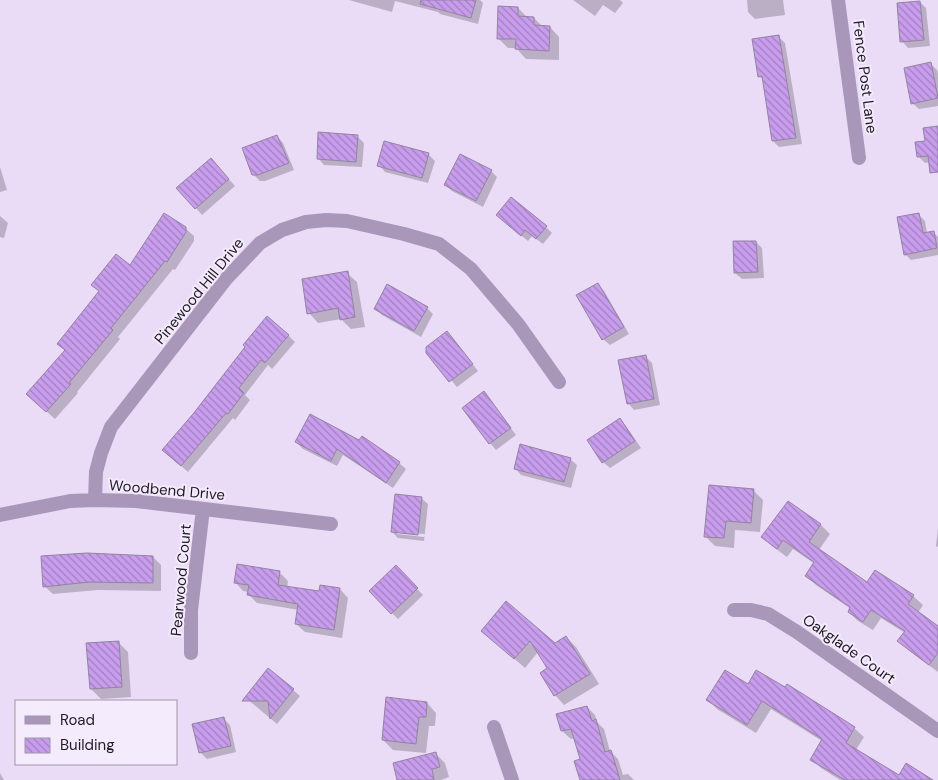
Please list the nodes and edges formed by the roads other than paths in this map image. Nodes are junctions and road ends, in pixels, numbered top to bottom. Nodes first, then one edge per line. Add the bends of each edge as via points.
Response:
1 (838, 0) edge
2 (859, 158) dead end
3 (559, 382) dead end
4 (95, 500) junction
5 (203, 509) junction
6 (0, 515) edge
7 (331, 524) dead end
8 (734, 610) dead end
9 (191, 653) dead end
10 (494, 727) dead end
11 (938, 731) edge
12 (512, 780) edge

1 - 2 street, Fence Post Lane
3 - 4 street, Pinewood Hill Drive via 518,324 471,269 439,244 347,221 306,222 260,242 226,279 111,427 96,472
4 - 5 street, Woodbend Drive
4 - 6 street, Woodbend Drive via 70,501
5 - 7 street, Woodbend Drive
5 - 9 street, Pearwood Court via 191,610
8 - 11 street, Oakglade Court via 768,614
10 - 12 street

